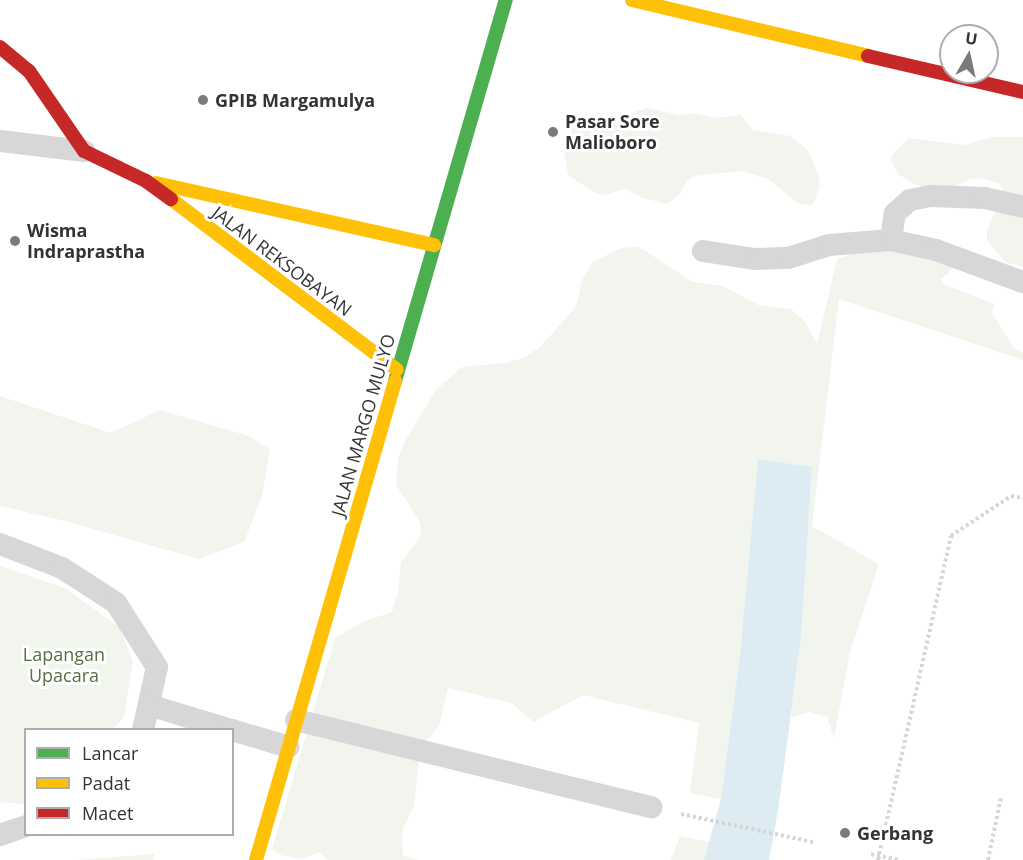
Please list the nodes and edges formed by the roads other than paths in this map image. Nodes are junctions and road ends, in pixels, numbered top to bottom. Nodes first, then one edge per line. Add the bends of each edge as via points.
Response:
1 (506, 0) edge
2 (632, 0) edge
3 (0, 47) edge
4 (1023, 92) edge
5 (0, 141) edge
6 (84, 151) junction
7 (146, 181) junction
8 (1023, 207) edge
9 (891, 240) junction
10 (434, 245) junction
11 (703, 251) dead end
12 (1023, 282) edge
13 (397, 370) junction
14 (0, 544) edge
15 (149, 705) junction
16 (296, 720) junction
17 (144, 728) edge
18 (225, 728) edge
19 (234, 731) edge
20 (289, 747) junction
21 (651, 807) dead end
22 (24, 827) edge
23 (0, 835) edge
24 (256, 860) edge

1 - 10 street, JALAN MARGO MULYO
2 - 4 street
3 - 6 street via 30,71
5 - 6 lane
6 - 7 street, JALAN REKSOBAYAN
7 - 10 street, JALAN REKSOBAYAN
7 - 13 street, JALAN REKSOBAYAN
8 - 9 lane via 985,198 931,196 910,200 895,213
9 - 11 lane via 829,245 788,258 755,259
9 - 12 lane via 936,250
10 - 13 street, JALAN MARGO MULYO
13 - 16 street, JALAN MARGO MULYO
14 - 15 lane via 62,568 116,603 157,666
15 - 17 lane
15 - 18 lane
16 - 20 street, JALAN MARGO MULYO
16 - 21 lane
19 - 20 lane
20 - 24 street, JALAN MARGO MULYO
22 - 23 lane

